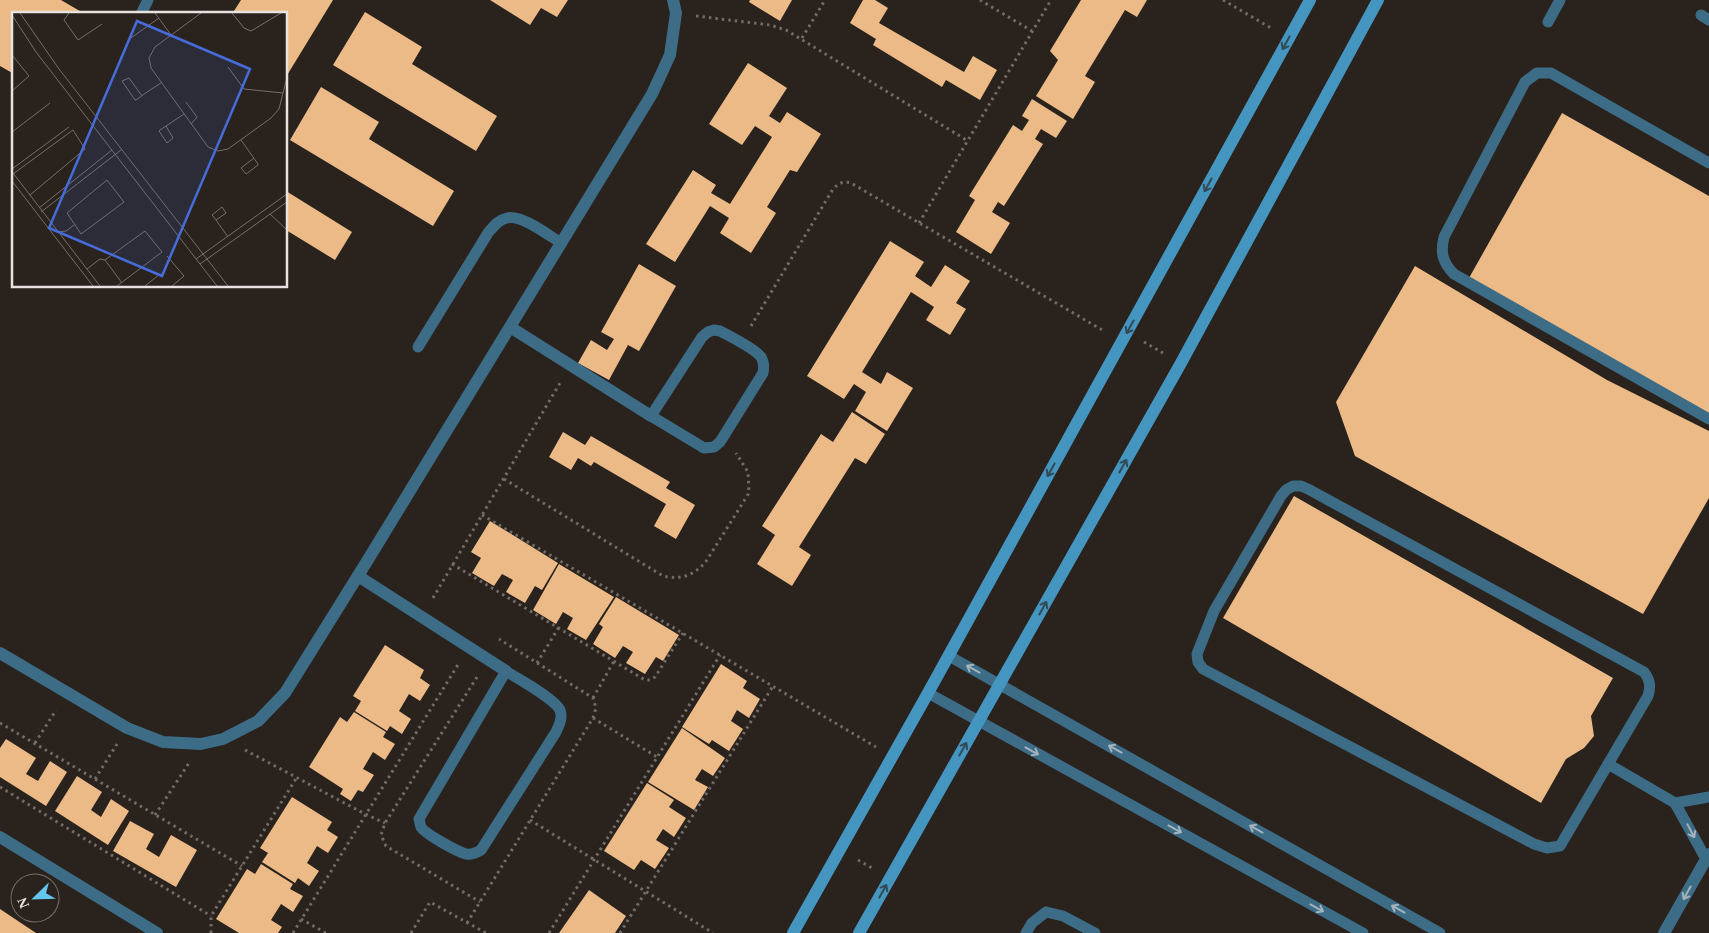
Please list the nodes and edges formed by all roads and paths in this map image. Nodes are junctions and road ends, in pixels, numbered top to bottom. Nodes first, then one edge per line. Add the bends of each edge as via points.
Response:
1 (148, 0) edge
2 (673, 0) edge
3 (826, 0) edge
4 (980, 0) edge
5 (1051, 0) edge
6 (1223, 0) edge
7 (1310, 0) edge
8 (1378, 0) edge
9 (1560, 0) edge
10 (142, 12) edge
11 (676, 13) junction
12 (1548, 22) dead end
13 (1032, 31) junction
14 (802, 38) junction
15 (1288, 38) junction
16 (968, 141) junction
17 (1709, 163) edge
18 (919, 223) junction
19 (561, 243) junction
20 (510, 327) junction
21 (1124, 337) junction
22 (741, 343) junction
23 (418, 347) dead end
24 (1180, 363) junction
25 (571, 365) junction
26 (651, 416) junction
27 (1709, 419) edge
28 (720, 442) junction
29 (504, 479) junction
30 (482, 515) junction
31 (452, 564) junction
32 (358, 576) junction
33 (425, 593) dead end
34 (433, 598) junction
35 (441, 603) dead end
36 (559, 627) junction
37 (683, 633) junction
38 (497, 638) dead end
39 (469, 647) junction
40 (0, 653) edge
41 (720, 655) junction
42 (949, 656) junction
43 (614, 661) junction
44 (537, 663) junction
45 (506, 671) junction
46 (1000, 684) junction
47 (773, 686) junction
48 (66, 692) junction
49 (928, 694) junction
50 (593, 698) junction
51 (593, 718) junction
52 (978, 721) junction
53 (0, 723) edge
54 (127, 728) junction
55 (223, 739) junction
56 (35, 743) junction
57 (201, 744) junction
58 (657, 757) junction
59 (892, 757) junction
60 (1608, 764) junction
61 (297, 777) junction
62 (95, 779) junction
63 (0, 787) edge
64 (1709, 797) edge
65 (1675, 803) junction
66 (365, 814) junction
67 (156, 815) junction
68 (530, 820) junction
69 (384, 823) dead end
70 (0, 837) edge
71 (840, 850) junction
72 (1707, 856) edge
73 (594, 859) junction
74 (242, 866) junction
75 (890, 878) junction
76 (646, 891) junction
77 (211, 916) junction
78 (301, 919) junction
79 (467, 923) junction
80 (213, 932) edge
81 (157, 933) edge
82 (293, 933) edge
83 (326, 933) edge
84 (411, 933) edge
85 (486, 933) edge
86 (549, 933) edge
87 (620, 933) edge
88 (713, 933) edge
89 (793, 933) edge
90 (859, 933) edge
91 (1026, 933) edge
92 (1095, 933) edge
93 (1363, 933) edge
94 (1440, 933) edge
95 (1664, 933) edge

1 - 10 lane
2 - 11 street
3 - 14 path
4 - 13 path
5 - 13 path
6 - 15 path
7 - 15 street
8 - 24 street
9 - 12 lane
11 - 14 path via 770,25
11 - 19 street via 670,55 652,94
13 - 16 path
14 - 16 path
15 -> 21 street
16 - 18 path
17 - 27 lane via 1551,73 1537,73 1525,82 1444,237 1442,248 1447,267 1454,274
18 - 21 path
18 - 22 path via 852,184 845,181 838,184
19 - 20 street
19 - 23 lane via 519,218 507,218 496,223
20 - 25 street
20 - 32 street
21 - 24 path
21 -> 42 street
22 - 26 lane via 720,331 708,332
22 - 28 lane via 762,358 763,373
46 -> 24 street
25 - 26 street
25 - 29 path
26 - 28 lane via 704,448 714,447
28 - 29 path via 738,454 748,472 749,493 705,563 686,577 663,576
29 - 30 path
30 - 31 path
30 - 37 path
31 - 34 path
31 - 36 path
32 - 39 street
32 - 55 street via 285,693 258,721
33 - 34 path
34 - 35 path
36 - 43 path
36 - 44 path
37 - 41 path
37 - 43 path via 650,680
38 - 44 path
39 - 45 street
39 - 66 path
40 - 48 street
41 - 47 path
41 - 58 path
46 -> 42 lane
42 - 49 street
43 - 50 path
44 - 50 path
45 - 45 lane via 553,702 560,711 561,722 481,850 467,854 428,833 421,827 419,819
46 - 52 street
94 -> 46 lane
47 - 59 path
47 - 76 path
48 - 54 street
48 - 56 path
49 - 52 lane
49 - 59 street
50 - 51 path via 596,708
51 - 58 path
51 - 68 path
75 -> 52 street
52 -> 93 lane
53 - 56 path
54 - 57 street via 163,742
54 - 62 path
55 - 57 street
55 - 61 path
56 - 62 path
57 - 67 path
58 - 73 path
59 - 71 street
60 - 60 lane via 1560,846 1540,847 1202,670 1197,654 1214,611 1281,496 1293,486 1301,486 1644,672 1649,679 1648,696
60 - 65 lane
61 - 66 path
61 - 74 path
62 - 67 path
63 - 77 path
64 - 65 lane
65 -> 72 lane
66 - 69 path
66 - 78 path
67 - 74 path
68 - 73 path
68 - 79 path
70 - 81 street
71 - 75 path
71 - 89 street
72 -> 95 street
73 - 76 path
73 - 86 path
74 - 77 path
90 -> 75 street
76 - 87 path
76 - 88 path
77 - 80 path
78 - 82 path
78 - 83 path
79 - 84 path via 430,902
79 - 85 path
91 - 92 lane via 1032,923 1046,912 1063,916

